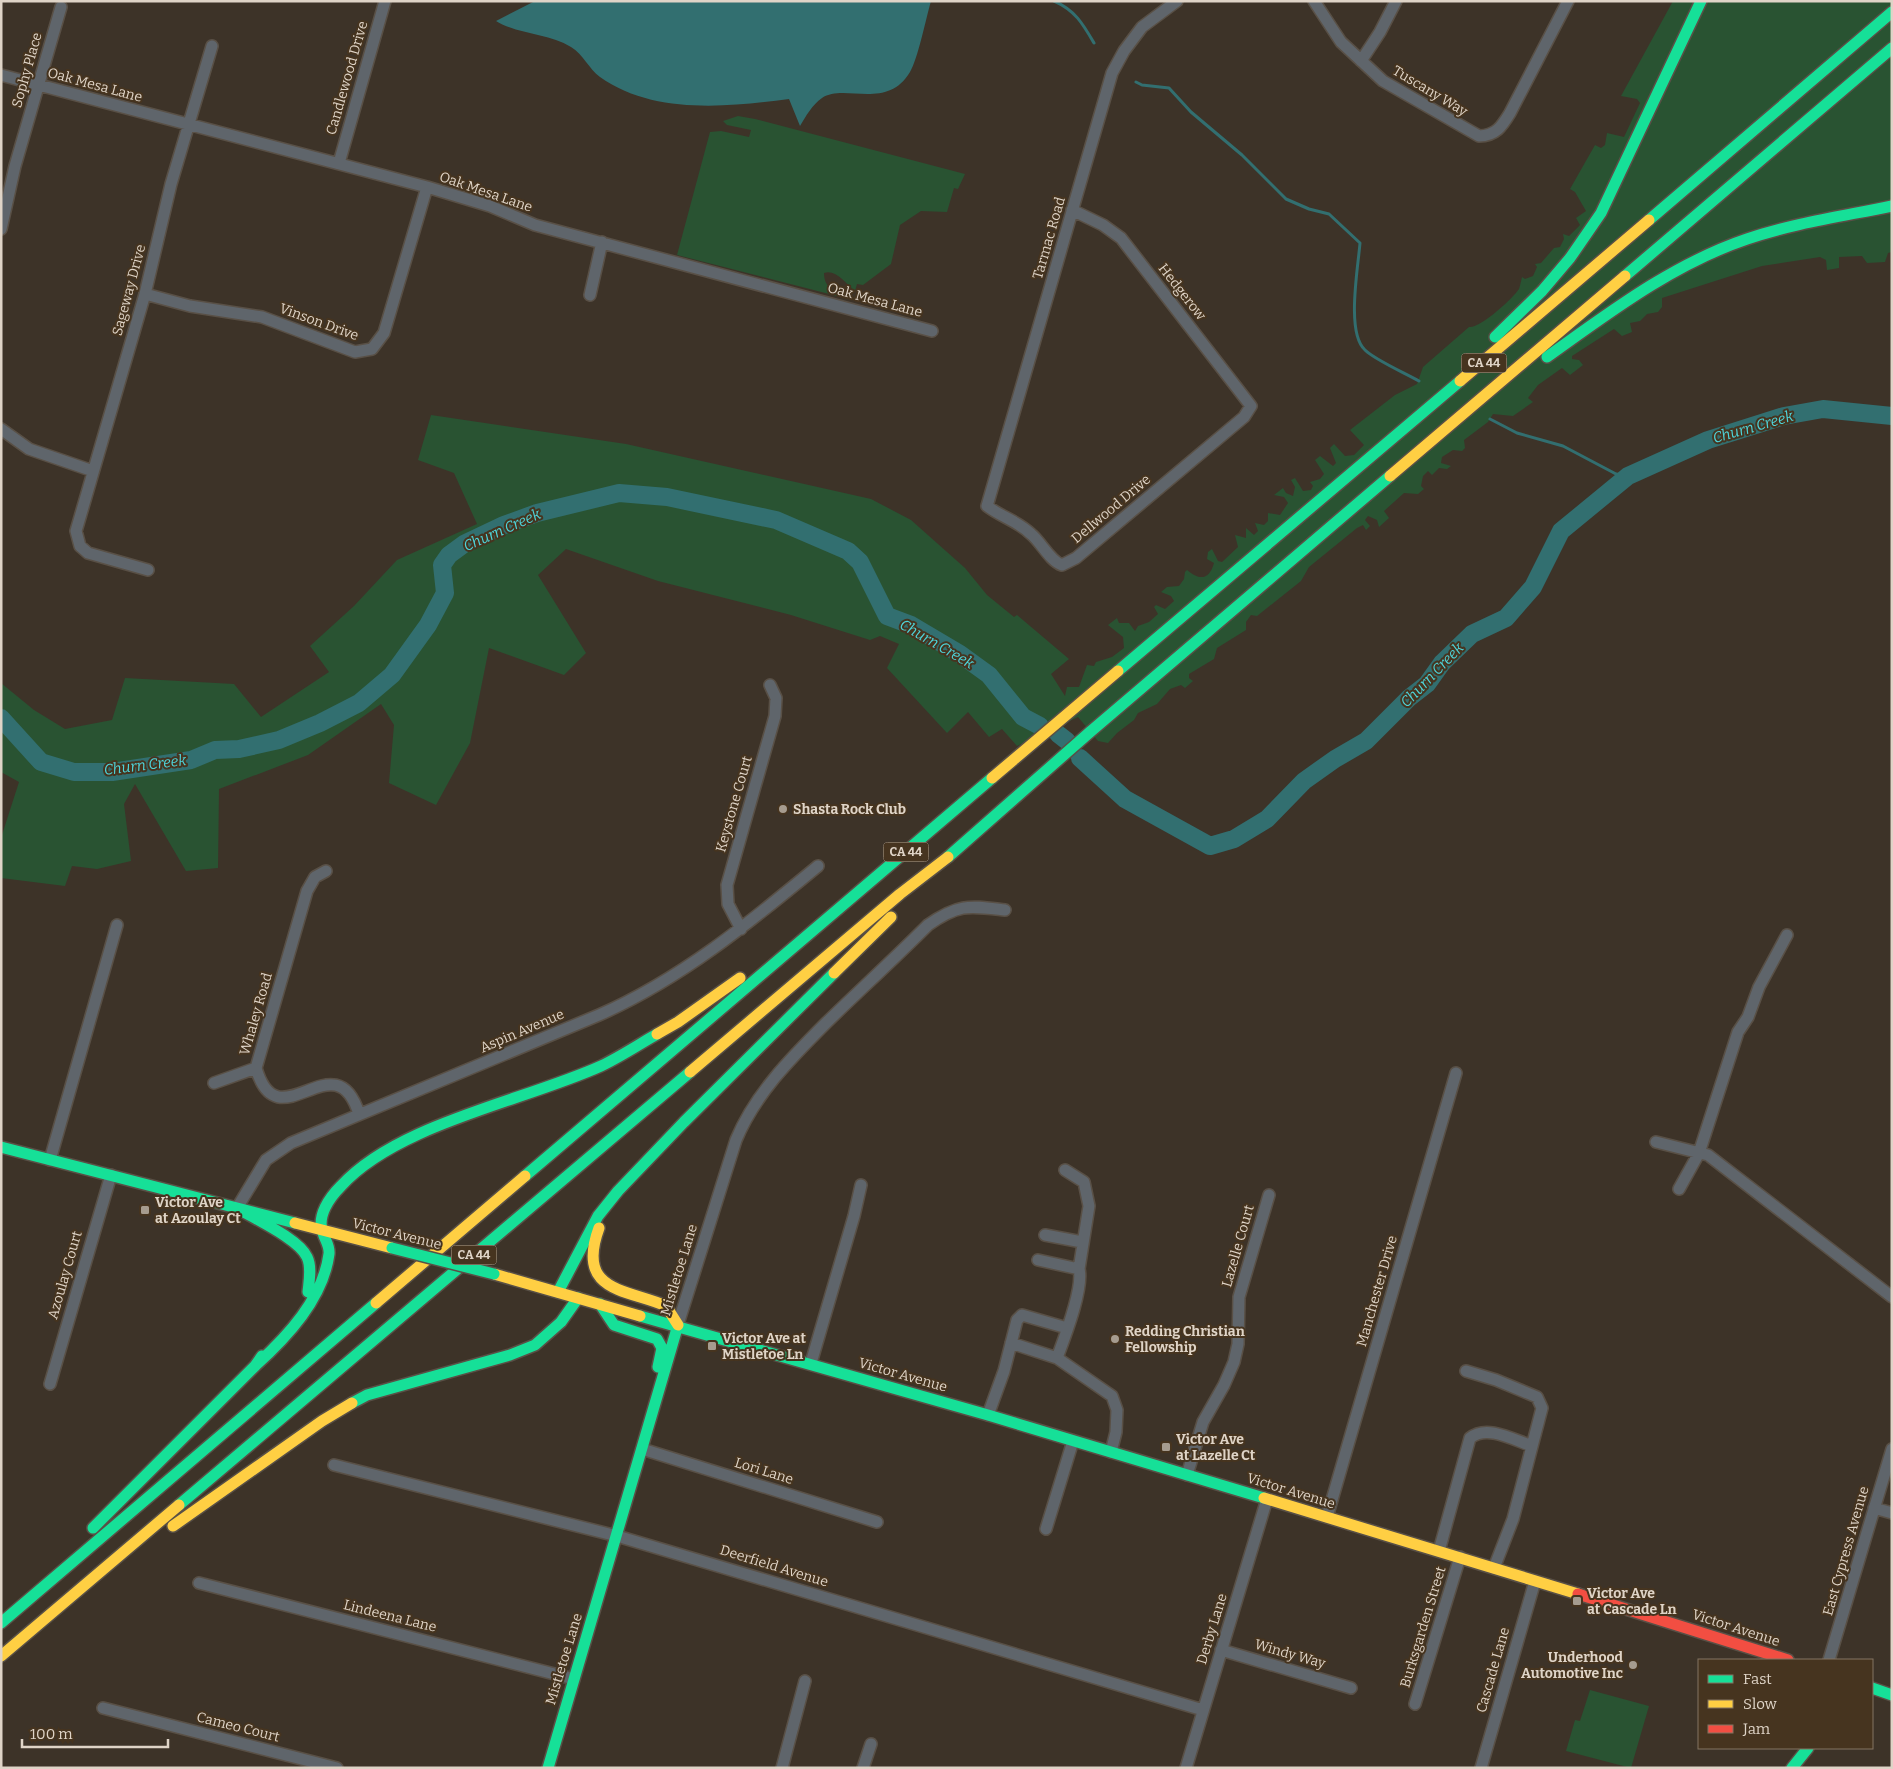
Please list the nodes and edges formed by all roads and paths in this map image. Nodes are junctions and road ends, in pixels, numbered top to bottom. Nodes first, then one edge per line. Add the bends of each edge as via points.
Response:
1 (385, 1) edge
2 (1177, 1) edge
3 (1314, 1) edge
4 (1396, 1) edge
5 (1568, 1) edge
6 (1701, 1) edge
7 (61, 7) dead end
8 (1892, 12) edge
9 (212, 46) dead end
10 (1892, 48) edge
11 (1361, 61) junction
12 (1, 75) edge
13 (39, 86) junction
14 (188, 125) junction
15 (339, 163) junction
16 (426, 187) junction
17 (1892, 206) edge
18 (1072, 210) junction
19 (1, 230) edge
20 (602, 242) junction
21 (146, 294) junction
22 (590, 295) dead end
23 (932, 331) dead end
24 (1480, 400) junction
25 (1250, 410) joint
26 (1417, 416) junction
27 (1, 429) edge
28 (93, 472) junction
29 (987, 506) joint
30 (148, 570) dead end
31 (770, 685) dead end
32 (950, 856) junction
33 (818, 866) dead end
34 (326, 871) dead end
35 (1006, 910) dead end
36 (117, 925) dead end
37 (741, 929) junction
38 (809, 935) junction
39 (1787, 935) dead end
40 (256, 1068) junction
41 (1456, 1073) dead end
42 (214, 1083) dead end
43 (359, 1114) junction
44 (1656, 1142) dead end
45 (1, 1147) edge
46 (1699, 1152) junction
47 (50, 1160) junction
48 (1064, 1170) dead end
49 (111, 1176) junction
50 (861, 1185) dead end
51 (1679, 1189) dead end
52 (618, 1191) junction
53 (1269, 1195) dead end
54 (237, 1208) junction
55 (321, 1230) junction
56 (1045, 1235) dead end
57 (1082, 1242) junction
58 (1038, 1260) dead end
59 (1079, 1269) junction
60 (558, 1292) junction
61 (1892, 1297) edge
62 (578, 1298) junction
63 (600, 1304) junction
64 (678, 1325) junction
65 (1067, 1328) junction
66 (1011, 1343) junction
67 (1057, 1358) junction
68 (811, 1364) junction
69 (254, 1366) junction
70 (1466, 1372) dead end
71 (50, 1384) dead end
72 (656, 1404) junction
73 (988, 1415) junction
74 (1073, 1441) junction
75 (1532, 1446) junction
76 (642, 1449) junction
77 (1892, 1449) edge
78 (1111, 1452) junction
79 (334, 1464) dead end
80 (1187, 1475) junction
81 (1267, 1499) junction
82 (1874, 1508) junction
83 (1892, 1513) edge
84 (1327, 1517) junction
85 (877, 1522) dead end
86 (1046, 1529) dead end
87 (617, 1536) junction
88 (1439, 1551) junction
89 (1460, 1558) junction
90 (109, 1564) junction
91 (1494, 1568) junction
92 (1535, 1581) junction
93 (198, 1583) dead end
94 (23, 1604) junction
95 (1, 1623) edge
96 (1221, 1650) junction
97 (1766, 1653) junction
98 (1, 1656) edge
99 (1774, 1659) edge
100 (1785, 1659) edge
101 (1829, 1659) edge
102 (574, 1679) junction
103 (805, 1681) dead end
104 (1351, 1688) dead end
105 (1874, 1689) edge
106 (1892, 1695) edge
107 (1415, 1704) dead end
108 (103, 1708) dead end
109 (1203, 1710) junction
110 (871, 1744) dead end
111 (1795, 1749) edge
112 (1807, 1749) edge
113 (337, 1768) edge
114 (548, 1768) edge
115 (782, 1768) edge
116 (863, 1768) edge
117 (1186, 1768) edge
118 (1481, 1768) edge
119 (1792, 1768) edge

1 - 15 street, Candlewood Drive
2 - 18 street, Tarmac Road via 1142,27 1118,62
3 - 11 street, Tuscany Way via 1341,42
4 - 11 street
5 - 11 street, Tuscany Way via 1510,113 1499,129 1488,136 1469,132 1451,118 1383,81
6 - 26 main road via 1616,184 1582,243 1542,291 1462,367
7 - 13 street, Sophy Place
8 - 26 main road, CA 44
9 - 14 street, Sageway Drive
10 - 24 main road, CA 44
12 - 13 street, Oak Mesa Lane
13 - 14 street, Oak Mesa Lane
13 - 19 street, Sophy Place via 15,166
14 - 15 street, Oak Mesa Lane
14 - 21 street, Sageway Drive via 163,212
15 - 16 street, Oak Mesa Lane
16 - 20 street, Oak Mesa Lane via 490,206 535,225
16 - 21 street, Vinson Drive via 384,333 377,346 367,352 340,348 262,317 190,306
17 - 24 main road via 1747,239 1698,260 1638,292
18 - 25 street, Hedgerow via 1121,238 1250,402
18 - 29 street, Tarmac Road
20 - 22 street
20 - 23 street, Oak Mesa Lane
21 - 28 street, Sageway Drive
24 - 32 main road, CA 44 via 1090,732
25 - 29 street, Dellwood Drive via 1066,564 1056,562 1021,525
26 - 38 main road, CA 44
27 - 28 street via 29,449
28 - 30 street, Sageway Drive via 76,531 78,542 88,552
31 - 37 street, Keystone Court via 776,698 775,716 727,885 728,904
32 - 52 main road via 937,875 828,979
32 - 90 main road, CA 44 via 900,894
33 - 37 street, Aspin Avenue
34 - 40 street, Whaley Road via 314,877 307,891
35 - 64 street, Mistletoe Lane via 961,907 928,925 796,1054 764,1091 736,1140
36 - 47 street
37 - 43 street, Aspin Avenue via 696,962 606,1012
38 - 55 main road via 785,946 678,1022 601,1066 393,1146 372,1159 345,1183 322,1216
38 - 94 main road, CA 44
39 - 46 street via 1738,1032
40 - 42 street
40 - 43 street, Whaley Road via 262,1083 279,1097 296,1096 324,1084 339,1085 351,1094
41 - 84 street, Manchester Drive
43 - 54 street, Aspin Avenue via 291,1143 272,1155 261,1167
44 - 46 street
45 - 47 main road, Victor Avenue
46 - 51 street
46 - 61 street via 1708,1155
47 - 49 main road, Victor Avenue
48 - 57 street via 1084,1182 1087,1189 1089,1206
49 - 54 main road, Victor Avenue
49 - 71 street, Azoulay Court
50 - 68 street
52 - 60 main road via 598,1216
52 - 64 main road via 593,1244 595,1265 615,1290 670,1309
53 - 80 street, Lazelle Court via 1239,1297 1238,1344 1234,1362 1224,1386 1205,1416
54 - 55 main road, Victor Avenue
54 - 69 main road via 301,1247 310,1267 309,1286 300,1306
55 - 60 main road, Victor Avenue, bridge
55 - 69 main road via 329,1252 315,1290 293,1328
56 - 57 street
57 - 59 street
58 - 59 street
59 - 65 street via 1081,1279
60 - 62 main road, Victor Avenue
62 - 63 main road, Victor Avenue
62 - 90 main road via 562,1322 535,1345 510,1355 396,1385 349,1404 143,1547
63 - 64 main road, Victor Avenue
63 - 72 main road via 614,1325 654,1337 661,1346 653,1394
64 - 68 main road, Victor Avenue
64 - 72 main road, Mistletoe Lane
65 - 66 street via 1022,1315
65 - 67 street
66 - 67 street
66 - 73 street
67 - 78 street via 1112,1396 1117,1410
68 - 73 main road, Victor Avenue
69 - 94 main road via 134,1490 37,1582
70 - 75 street via 1537,1397 1542,1408
72 - 76 main road, Mistletoe Lane
73 - 74 main road, Victor Avenue
74 - 78 main road, Victor Avenue
74 - 86 street
75 - 88 street via 1490,1432 1476,1432 1470,1438
75 - 91 street via 1513,1519
76 - 85 street, Lori Lane
76 - 87 main road, Mistletoe Lane
77 - 82 street, East Cypress Avenue
78 - 80 main road, Victor Avenue
79 - 87 street, Deerfield Avenue
80 - 81 main road, Victor Avenue
81 - 84 main road, Victor Avenue
81 - 96 street, Derby Lane
82 - 83 street
82 - 101 street, East Cypress Avenue
84 - 88 main road, Victor Avenue
87 - 102 main road, Mistletoe Lane
87 - 109 street, Deerfield Avenue
88 - 89 main road, Victor Avenue
89 - 91 main road, Victor Avenue
89 - 107 street, Burksgarden Street
90 - 98 main road, CA 44
91 - 92 main road, Victor Avenue
92 - 97 main road, Victor Avenue
92 - 118 street, Cascade Lane
93 - 102 street, Lindeena Lane
94 - 95 main road, CA 44
96 - 104 street, Windy Way
96 - 109 street, Derby Lane
97 - 99 main road
97 - 100 main road, Victor Avenue
102 - 114 main road, Mistletoe Lane
103 - 115 street
105 - 106 main road
108 - 113 street, Cameo Court
109 - 117 street, Derby Lane
110 - 116 street
111 - 119 main road
112 - 119 main road

